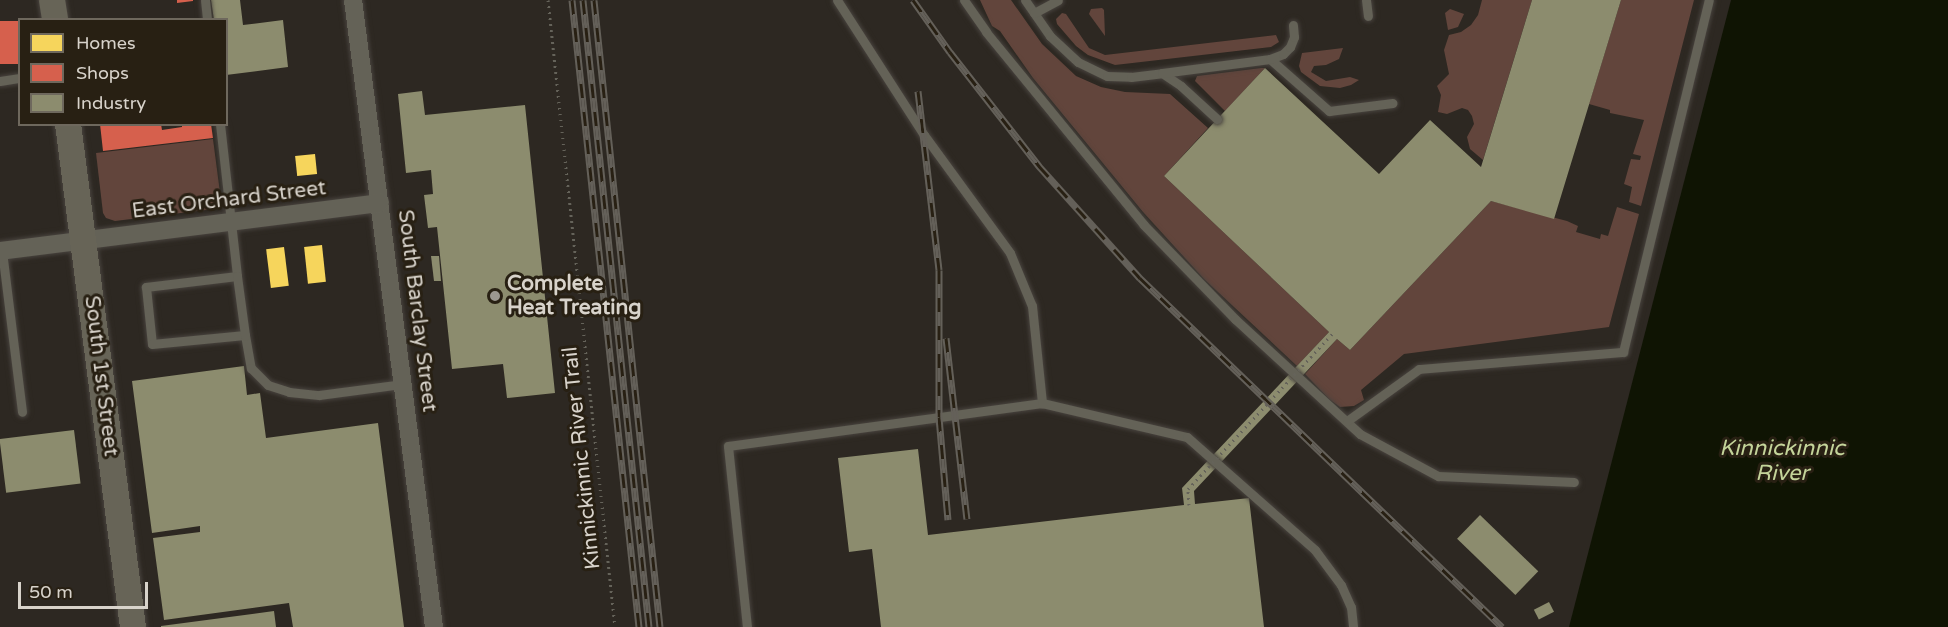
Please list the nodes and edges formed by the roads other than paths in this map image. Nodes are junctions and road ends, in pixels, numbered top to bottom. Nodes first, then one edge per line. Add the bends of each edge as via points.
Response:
1 (52, 0) edge
2 (205, 0) edge
3 (353, 0) edge
4 (837, 0) edge
5 (964, 0) edge
6 (1025, 0) edge
7 (1058, 0) edge
8 (1366, 0) edge
9 (1709, 0) edge
10 (1034, 13) junction
11 (1368, 16) dead end
12 (54, 18) edge
13 (207, 18) edge
14 (1293, 25) dead end
15 (1270, 59) junction
16 (1162, 73) junction
17 (18, 78) edge
18 (0, 81) edge
19 (1393, 103) dead end
20 (1217, 119) dead end
21 (68, 126) edge
22 (220, 126) edge
23 (380, 202) junction
24 (231, 222) junction
25 (83, 241) junction
26 (1, 251) edge
27 (237, 276) junction
28 (245, 335) junction
29 (403, 384) junction
30 (1042, 403) junction
31 (22, 412) dead end
32 (1347, 421) junction
33 (1574, 482) dead end
34 (133, 627) edge
35 (434, 627) edge
36 (747, 627) edge
37 (1353, 627) edge

1 - 12 main road
2 - 13 lane
3 - 23 street, South Barclay Street
4 - 30 lane via 924,135 1010,253 1032,306
5 - 32 lane via 1144,225 1235,319
6 - 10 lane
7 - 10 lane
8 - 11 lane
9 - 32 lane via 1623,351 1419,369
10 - 16 lane via 1064,51 1094,71 1131,77
14 - 15 lane via 1290,47
15 - 16 lane
15 - 19 lane via 1329,111
16 - 20 lane
17 - 18 lane
21 - 25 main road, South 1st Street
22 - 24 lane
23 - 24 street, East Orchard Street
23 - 29 street, South Barclay Street
24 - 25 street, East Orchard Street
24 - 27 lane
25 - 26 street, East Orchard Street
25 - 34 main road, South 1st Street
26 - 31 lane
27 - 28 lane
27 - 28 lane via 146,287 152,344
28 - 29 lane via 251,368 268,385 289,392 319,395
29 - 35 street, South Barclay Street
30 - 36 lane via 728,446
30 - 37 lane via 1187,437 1315,550 1341,585 1351,607
32 - 33 lane via 1360,434 1438,476

